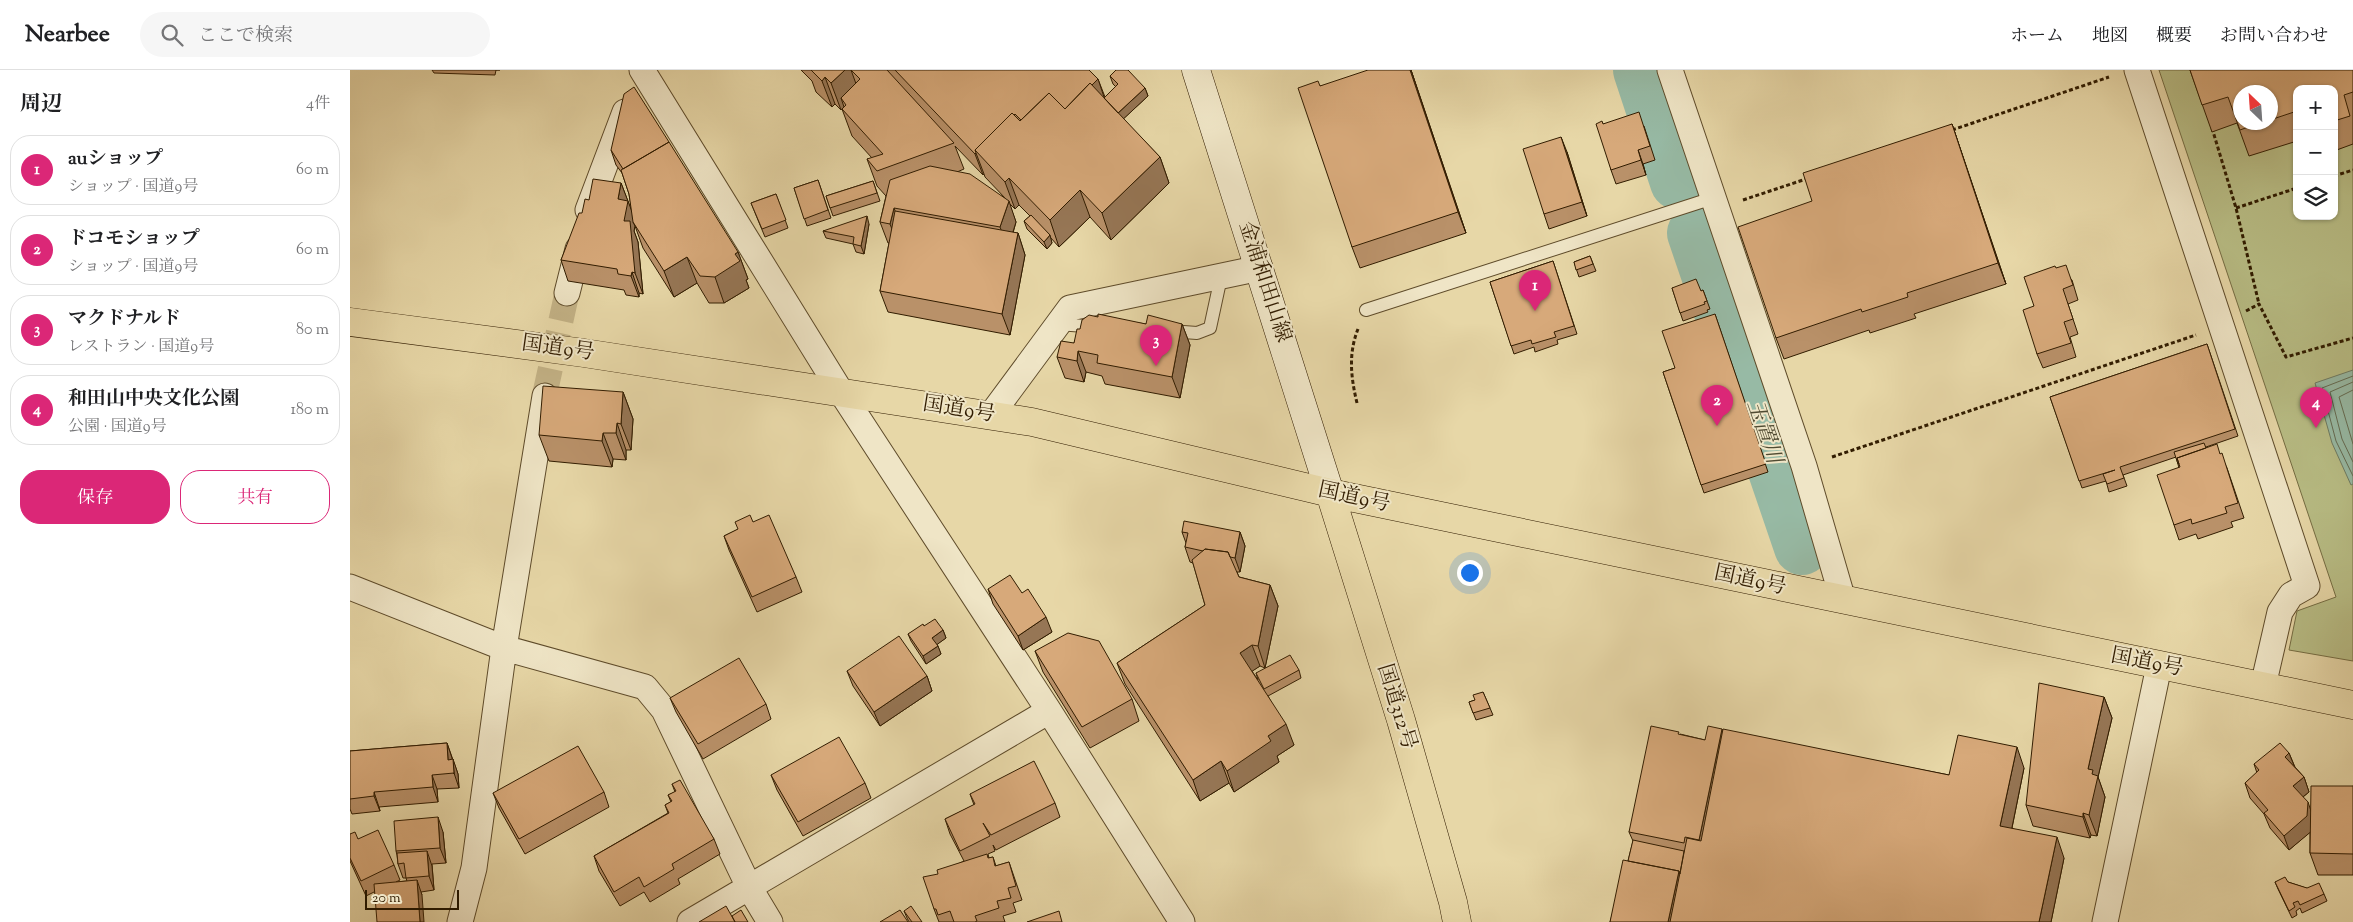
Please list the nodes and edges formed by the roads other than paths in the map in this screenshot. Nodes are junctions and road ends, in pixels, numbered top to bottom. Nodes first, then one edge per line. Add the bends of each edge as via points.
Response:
1 (642, 70) edge
2 (1198, 70) edge
3 (1670, 70) edge
4 (2138, 70) edge
5 (1715, 203) junction
6 (1260, 268) junction
7 (1221, 276) junction
8 (567, 293) tunnel mouth
9 (1366, 310) road end
10 (350, 322) edge
11 (1058, 324) junction
12 (1108, 327) edge
13 (1157, 331) edge
14 (841, 392) junction
15 (545, 393) tunnel mouth
16 (991, 415) junction
17 (1330, 493) junction
18 (350, 587) edge
19 (1843, 600) junction
20 (504, 648) junction
21 (2160, 666) junction
22 (2263, 686) junction
23 (2353, 705) edge
24 (1048, 711) junction
25 (749, 887) junction
26 (460, 922) edge
27 (690, 922) edge
28 (770, 922) edge
29 (1182, 922) edge
30 (1457, 922) edge
31 (2105, 922) edge

1 - 8 street via 589,206
1 - 14 street
2 - 6 main road, 金浦和田山線
3 - 5 street
4 - 22 street via 2306,586 2291,595 2280,612
5 - 9 lane
5 - 19 street via 1804,466
6 - 7 street
6 - 17 main road, 金浦和田山線
7 - 11 street via 1070,308
7 - 13 lane via 1210,328 1197,333
10 - 14 highway, 国道9号
11 - 12 lane
11 - 16 street
14 - 16 highway, 国道9号
14 - 24 street
15 - 20 street
16 - 17 highway, 国道9号
17 - 19 highway, 国道9号
17 - 30 highway, 国道312号 via 1401,720
18 - 20 street
19 - 21 highway, 国道9号
20 - 25 street via 645,687 664,710
20 - 26 street via 474,868
21 - 22 highway, 国道9号
21 - 31 street
22 - 23 highway, 国道9号
24 - 25 street
24 - 29 street
25 - 27 street
25 - 28 street

